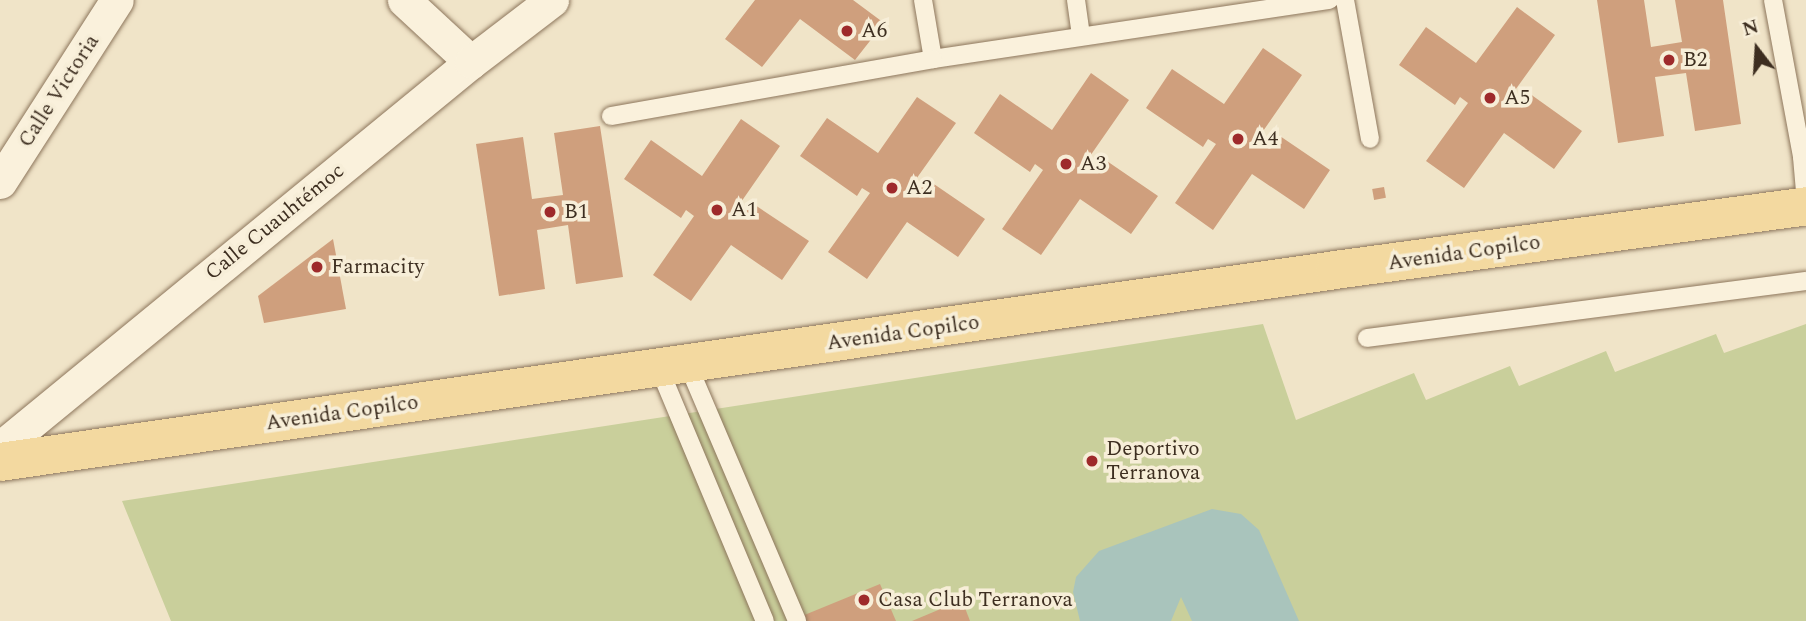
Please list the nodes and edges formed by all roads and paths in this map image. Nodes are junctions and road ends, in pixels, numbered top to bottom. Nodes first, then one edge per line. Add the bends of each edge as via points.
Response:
1 (117, 0) edge
2 (404, 0) edge
3 (552, 0) edge
4 (923, 0) edge
5 (1076, 0) edge
6 (1330, 0) edge
7 (1345, 0) edge
8 (1773, 0) edge
9 (1082, 36) junction
10 (933, 59) junction
11 (471, 62) junction
12 (611, 116) dead end
13 (1370, 139) dead end
14 (0, 182) edge
15 (1806, 205) edge
16 (1806, 281) edge
17 (1367, 338) dead end
18 (674, 366) junction
19 (0, 448) edge
20 (0, 462) edge
21 (765, 621) edge
22 (797, 621) edge

1 - 14 street, Calle Victoria
2 - 11 street
3 - 11 street, Calle Cuauhtémoc
4 - 10 lane
5 - 9 lane
6 - 9 lane
7 - 13 lane
8 - 15 lane via 1802,157
9 - 10 lane
10 - 12 lane
11 - 19 street, Calle Cuauhtémoc
15 - 18 main road, Avenida Copilco
16 - 17 lane
18 - 20 main road, Avenida Copilco
18 - 21 lane
18 - 22 lane

